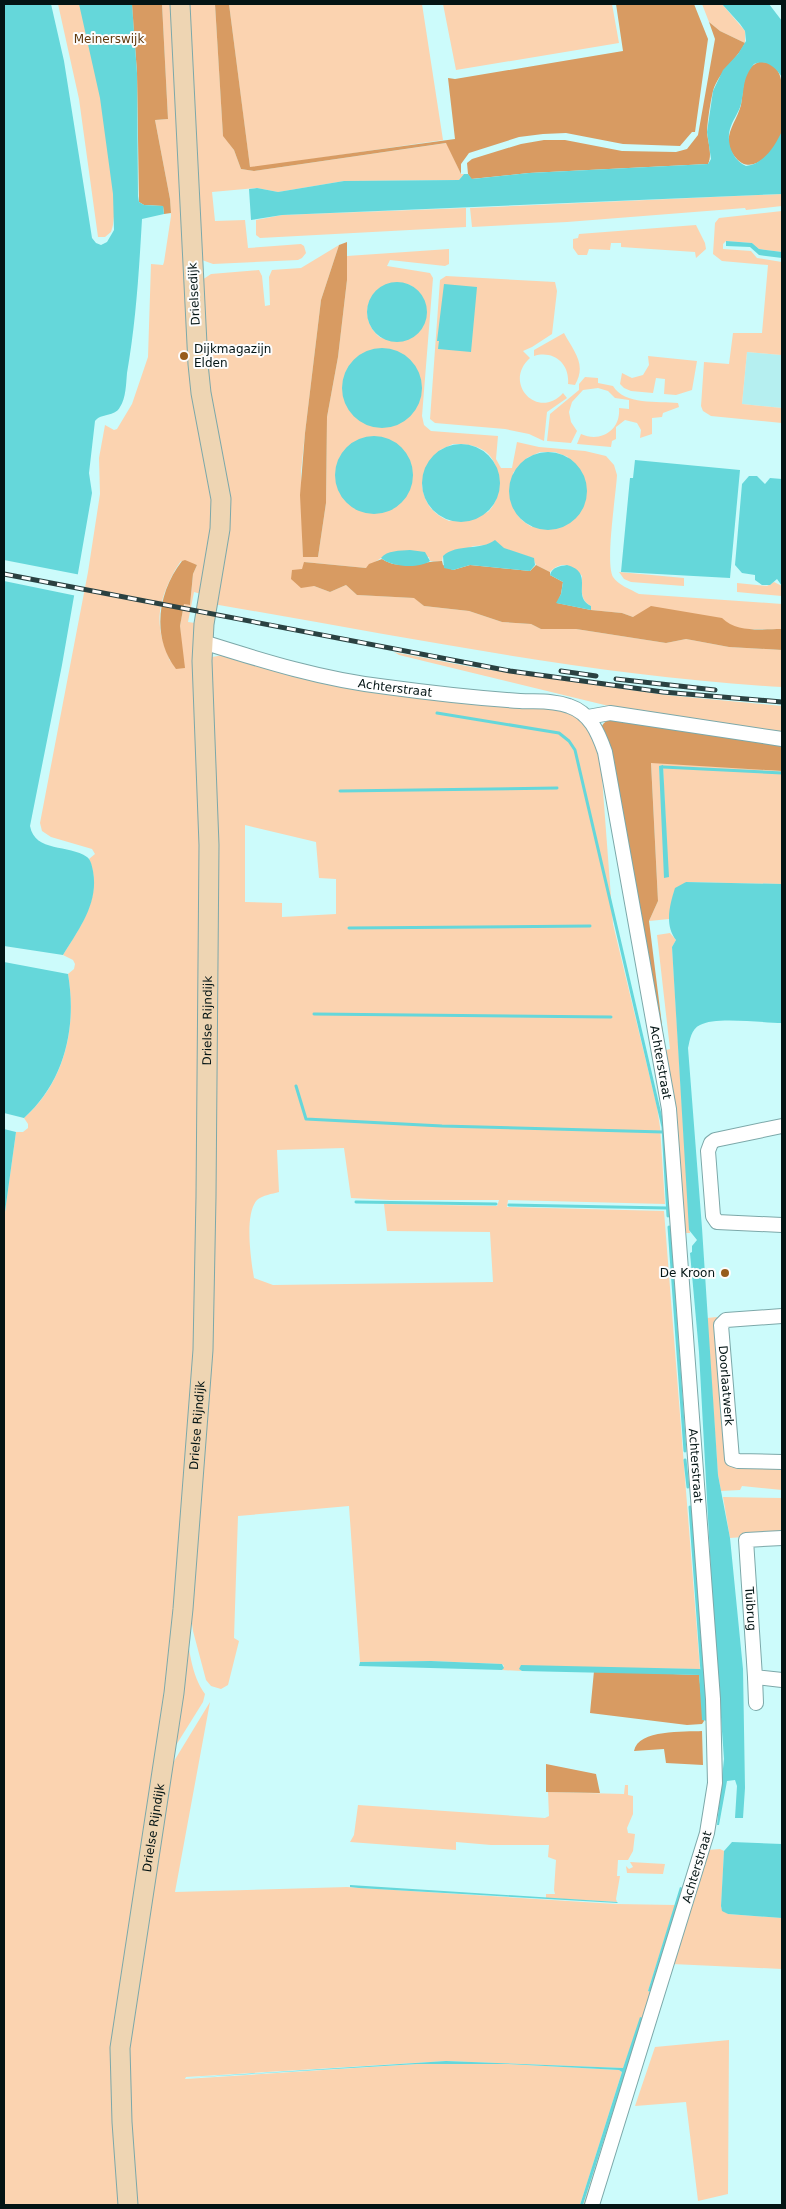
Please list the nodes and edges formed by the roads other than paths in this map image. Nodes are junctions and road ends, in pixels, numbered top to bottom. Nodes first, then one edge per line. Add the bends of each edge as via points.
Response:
1 (180, 4) edge
2 (202, 642) junction
3 (588, 717) junction
4 (782, 738) edge
5 (782, 1126) edge
6 (782, 1225) edge
7 (782, 1316) edge
8 (782, 1462) edge
9 (782, 1538) edge
10 (755, 1677) junction
11 (782, 1680) edge
12 (756, 1703) dead end
13 (128, 2205) edge
14 (592, 2205) edge

1 - 2 street, Drielsedijk via 198,364 221,499 220,529
2 - 3 street, Achterstraat via 270,664 325,676 385,687 553,702 570,706
2 - 13 street, Drielse Rijndijk via 209,845 203,1350 177,1664 120,2048
3 - 4 street via 610,712
3 - 14 street, Achterstraat via 605,752 670,1109 716,1763 716,1783 707,1833
5 - 6 street via 715,1140 708,1151 713,1216 717,1222
7 - 8 street, Doorlaatwerk via 726,1320 721,1325 732,1459
9 - 10 street, Tuibrug via 746,1540
10 - 11 street
10 - 12 street, Tuibrug

